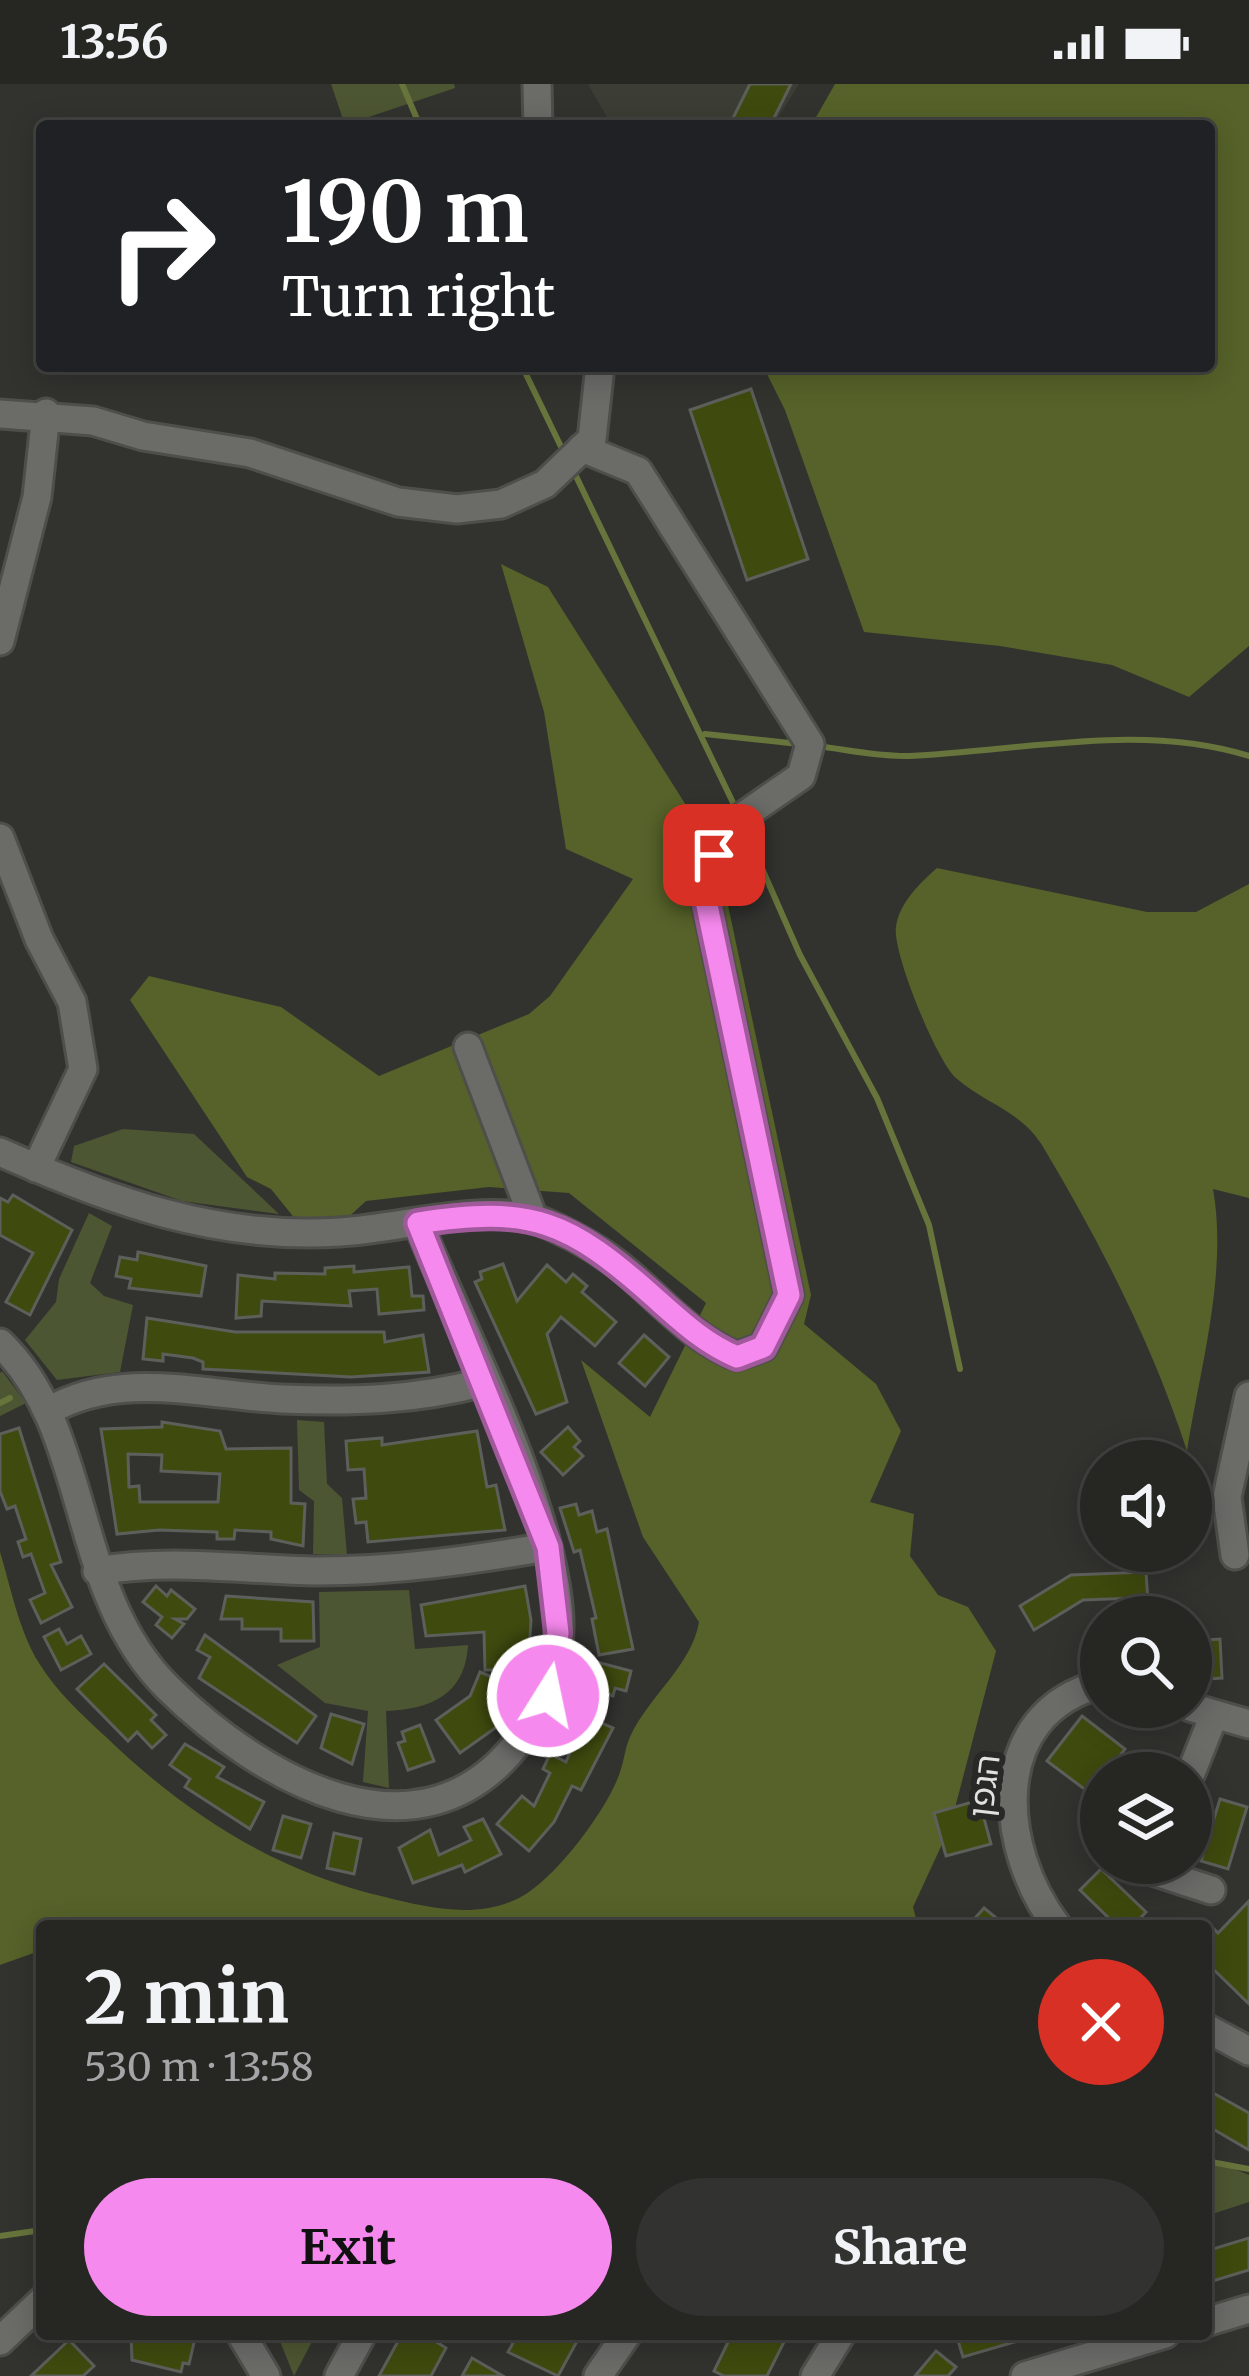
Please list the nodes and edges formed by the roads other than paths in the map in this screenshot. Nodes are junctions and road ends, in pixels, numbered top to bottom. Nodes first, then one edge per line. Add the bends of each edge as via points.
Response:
1 (537, 84) edge
2 (538, 120) edge
3 (599, 372) edge
4 (46, 413) junction
5 (0, 414) edge
6 (582, 448) junction
7 (0, 641) edge
8 (0, 838) edge
9 (468, 1047) dead end
10 (0, 1152) edge
11 (36, 1168) junction
12 (533, 1219) junction
13 (418, 1223) junction
14 (0, 1342) edge
15 (484, 1382) junction
16 (1249, 1396) edge
17 (48, 1411) junction
18 (548, 1547) junction
19 (1234, 1555) dead end
20 (97, 1571) junction
21 (1080, 1690) edge
22 (1212, 1714) edge
23 (1249, 1724) edge
24 (1193, 1884) edge
25 (1211, 1890) dead end
26 (1053, 1920) edge
27 (1212, 2031) edge
28 (1249, 2051) edge
29 (36, 2307) edge
30 (1249, 2308) edge
31 (1212, 2320) edge
32 (245, 2340) edge
33 (359, 2340) edge
34 (623, 2340) edge
35 (837, 2340) edge
36 (1146, 2340) edge
37 (0, 2341) edge
38 (266, 2376) edge
39 (339, 2376) edge
40 (598, 2376) edge
41 (815, 2376) edge
42 (1025, 2376) edge

1 - 2 street
3 - 6 street via 592,439
4 - 5 street
4 - 6 street via 250,453 398,502 457,509 501,503 545,484
4 - 7 street via 37,497
6 - 12 street via 638,471 810,745 801,776 726,828 702,882 789,1295 763,1347 737,1357 709,1346 591,1246
8 - 11 street via 72,1002 83,1069
9 - 12 street
10 - 11 street
11 - 13 street via 121,1204 210,1225 338,1232
12 - 13 street via 487,1214
13 - 15 street
14 - 17 street
15 - 17 street via 343,1401 113,1386
15 - 18 street
16 - 19 street via 1227,1497
17 - 20 street
18 - 20 street via 408,1568 153,1562
18 - 20 street via 558,1607 548,1696 496,1766 455,1793 410,1807 320,1791 219,1734 139,1654
21 - 26 street, הגפן via 1037,1725 1015,1773 1015,1840
22 - 23 street
24 - 25 street
27 - 28 street
29 - 37 street
30 - 31 street
32 - 38 street
33 - 39 street
34 - 40 street
35 - 41 street
36 - 42 street

